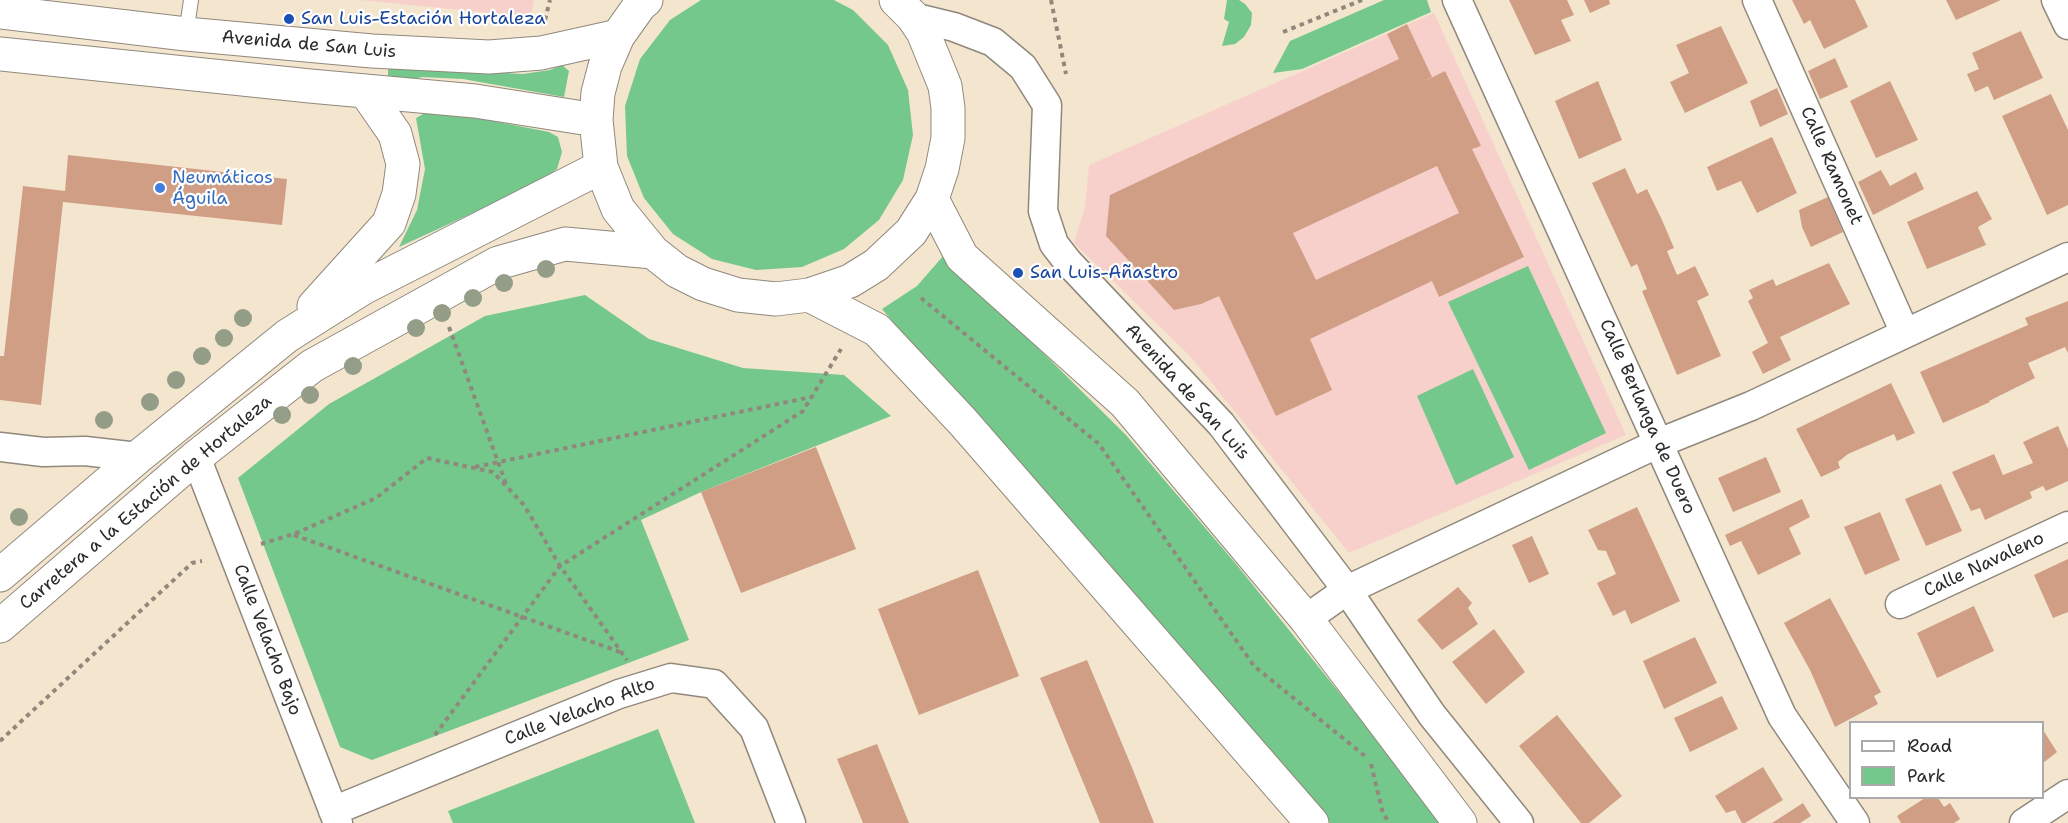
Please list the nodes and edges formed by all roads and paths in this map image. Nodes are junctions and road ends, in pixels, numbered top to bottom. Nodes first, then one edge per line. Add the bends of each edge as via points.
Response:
1 (191, 0) edge
2 (646, 0) edge
3 (1051, 0) edge
4 (1362, 0) edge
5 (1457, 0) edge
6 (1757, 0) edge
7 (2056, 0) edge
8 (904, 8) edge
9 (0, 12) edge
10 (2068, 26) edge
11 (1283, 33) dead end
12 (186, 34) junction
13 (618, 36) junction
14 (0, 54) edge
15 (1067, 79) dead end
16 (366, 92) junction
17 (596, 120) junction
18 (601, 167) junction
19 (932, 199) junction
20 (653, 252) junction
21 (2068, 257) edge
22 (809, 295) junction
23 (438, 296) junction
24 (921, 298) dead end
25 (858, 320) junction
26 (1905, 333) junction
27 (287, 336) junction
28 (812, 397) junction
29 (1659, 443) junction
30 (0, 447) edge
31 (138, 457) junction
32 (196, 457) junction
33 (498, 462) junction
34 (471, 468) junction
35 (507, 487) junction
36 (2068, 526) edge
37 (294, 534) junction
38 (233, 552) junction
39 (560, 566) junction
40 (0, 575) edge
41 (1347, 590) junction
42 (1900, 604) dead end
43 (523, 616) junction
44 (1306, 620) junction
45 (0, 626) edge
46 (621, 652) junction
47 (645, 686) junction
48 (433, 738) dead end
49 (0, 741) edge
50 (2068, 794) edge
51 (336, 817) edge
52 (791, 823) edge
53 (1312, 823) edge
54 (1390, 823) edge
55 (1460, 823) edge
56 (1519, 823) edge
57 (1855, 823) edge
58 (2024, 823) edge

1 - 12 lane
2 - 13 street
3 - 15 path
4 - 11 path
5 - 29 street, Calle Berlanga de Duero
6 - 26 street, Calle Ramonet
7 - 10 street
8 - 19 street via 923,32 945,86 948,138
8 - 41 street, Avenida de San Luis via 993,42 1023,67 1047,105 1043,211 1054,244 1221,424
9 - 12 street, Avenida de San Luis
12 - 13 street, Avenida de San Luis via 489,57 541,53
13 - 17 street via 605,66
14 - 16 street
16 - 17 street via 475,101
16 - 27 street via 395,134 403,164 399,194 389,223
17 - 18 street
18 - 20 street via 618,209
18 - 27 street via 363,288
19 - 22 street via 911,232 876,265 850,281
19 - 44 street via 962,257 1125,403
20 - 22 street via 703,284 738,296 776,299
20 - 23 street, Carretera a la Estación de Hortaleza via 566,244 498,263
21 - 26 street
22 - 25 street
23 - 32 street, Carretera a la Estación de Hortaleza via 312,366
23 - 33 path
24 - 54 path via 1099,444 1254,666 1370,760 1383,814
25 - 28 path
25 - 53 street via 877,330 963,422
26 - 29 street via 1751,406
27 - 31 street
28 - 33 path
28 - 39 path via 803,411
29 - 41 street
29 - 57 street, Calle Berlanga de Duero via 1782,716
30 - 31 street
31 - 40 street
32 - 38 street, Calle Velacho Bajo
32 - 45 street, Carretera a la Estación de Hortaleza
33 - 34 path
33 - 35 path
34 - 35 path via 493,472
34 - 37 path via 427,458 376,498
35 - 39 path via 524,505
36 - 42 street, Calle Navaleno
37 - 38 path
37 - 43 path
38 - 49 path via 192,563
38 - 51 street, Calle Velacho Bajo
39 - 43 path
39 - 46 path
41 - 44 street
41 - 56 street, Avenida de San Luis via 1432,715
43 - 46 path
43 - 48 path
44 - 55 street
46 - 47 path
47 - 51 street, Calle Velacho Alto
47 - 52 street, Calle Velacho Alto via 671,678 714,684 754,728
50 - 58 street

